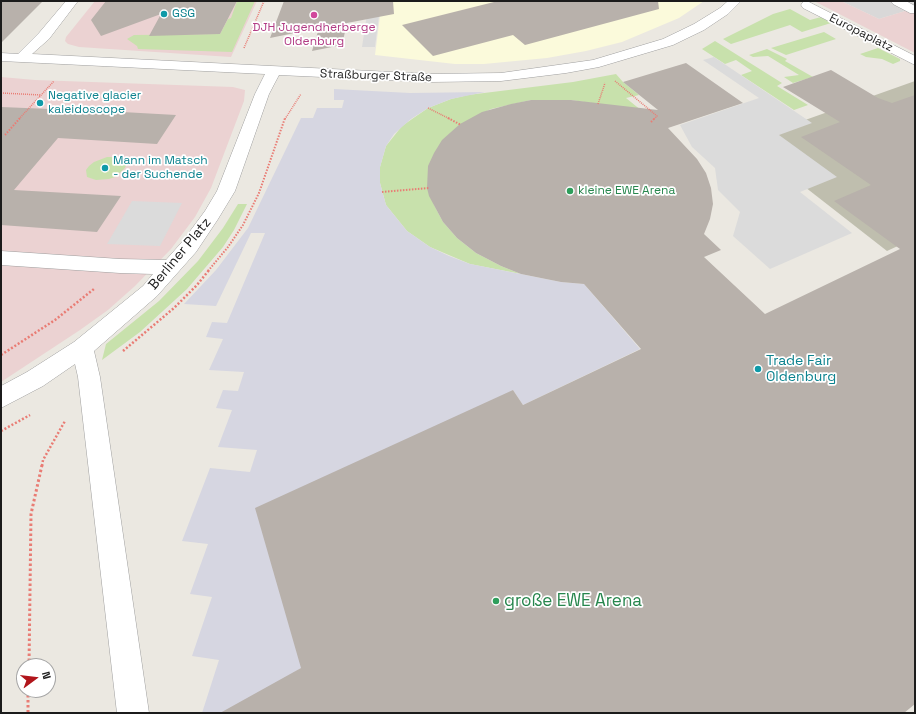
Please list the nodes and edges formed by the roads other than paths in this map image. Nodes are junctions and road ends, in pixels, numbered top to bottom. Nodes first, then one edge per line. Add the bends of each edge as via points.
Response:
1 (72, 1) edge
2 (735, 1) edge
3 (897, 1) edge
4 (807, 5) dead end
5 (914, 10) dead end
6 (1, 57) edge
7 (21, 58) junction
8 (915, 61) edge
9 (274, 71) junction
10 (1, 258) edge
11 (172, 267) junction
12 (82, 348) junction
13 (1, 398) edge
14 (133, 713) edge

1 - 7 street via 44,36
2 - 9 street, Straßburger Straße via 699,27 668,42 594,64 566,69 452,78
3 - 5 street
4 - 8 street, Europaplatz
6 - 7 street, Straßburger Straße
7 - 9 street, Straßburger Straße
9 - 11 street, Berliner Platz via 262,94 226,191 201,231
10 - 11 street
11 - 12 street, Berliner Platz via 150,291
12 - 13 street, Berliner Platz
12 - 14 street via 89,378

